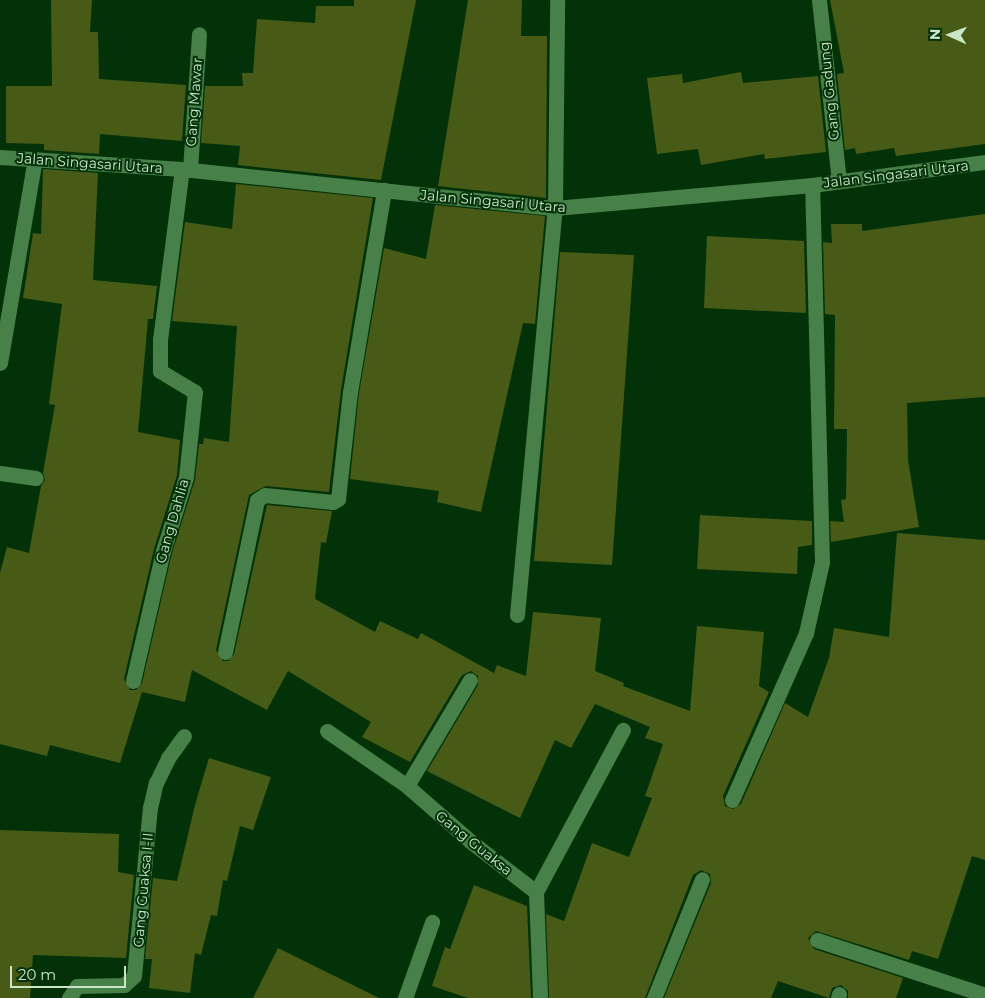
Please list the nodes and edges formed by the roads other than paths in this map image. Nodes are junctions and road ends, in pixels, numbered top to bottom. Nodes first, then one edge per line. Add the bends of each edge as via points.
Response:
1 (557, 0) edge
2 (819, 0) edge
3 (199, 34) dead end
4 (0, 157) edge
5 (35, 159) junction
6 (985, 162) edge
7 (186, 170) junction
8 (839, 181) junction
9 (812, 185) junction
10 (384, 190) junction
11 (555, 208) junction
12 (0, 363) edge
13 (0, 473) edge
14 (36, 478) dead end
15 (517, 615) dead end
16 (225, 652) dead end
17 (470, 680) dead end
18 (133, 681) dead end
19 (622, 730) dead end
20 (327, 731) dead end
21 (184, 736) dead end
22 (407, 786) junction
23 (732, 800) dead end
24 (702, 879) dead end
25 (536, 892) junction
26 (432, 922) dead end
27 (817, 940) dead end
28 (983, 991) edge
29 (69, 998) edge
30 (405, 998) edge
31 (540, 998) edge
32 (654, 998) edge

1 - 11 street
2 - 8 street, Gang Gadung
3 - 7 street, Gang Mawar
4 - 5 street, Jalan Singasari Utara
5 - 7 street, Jalan Singasari Utara
5 - 12 street
6 - 8 street, Jalan Singasari Utara
7 - 10 street, Jalan Singasari Utara
7 - 18 street, Gang Dahlia via 160,340 160,371 194,392 186,477 163,551
8 - 9 street, Jalan Singasari Utara
9 - 11 street, Jalan Singasari Utara
9 - 23 street via 822,562 806,633
10 - 11 street, Jalan Singasari Utara
10 - 16 street via 350,392 338,499 333,502 265,495 257,500
11 - 15 street
13 - 14 street
17 - 22 street
19 - 25 street
20 - 22 street, Gang Guaksa
21 - 29 street, Gang Guaksa I-II via 164,766 150,808 134,976 124,985 77,986
22 - 25 street, Gang Guaksa
24 - 32 street
25 - 31 street
26 - 30 street
27 - 28 street

